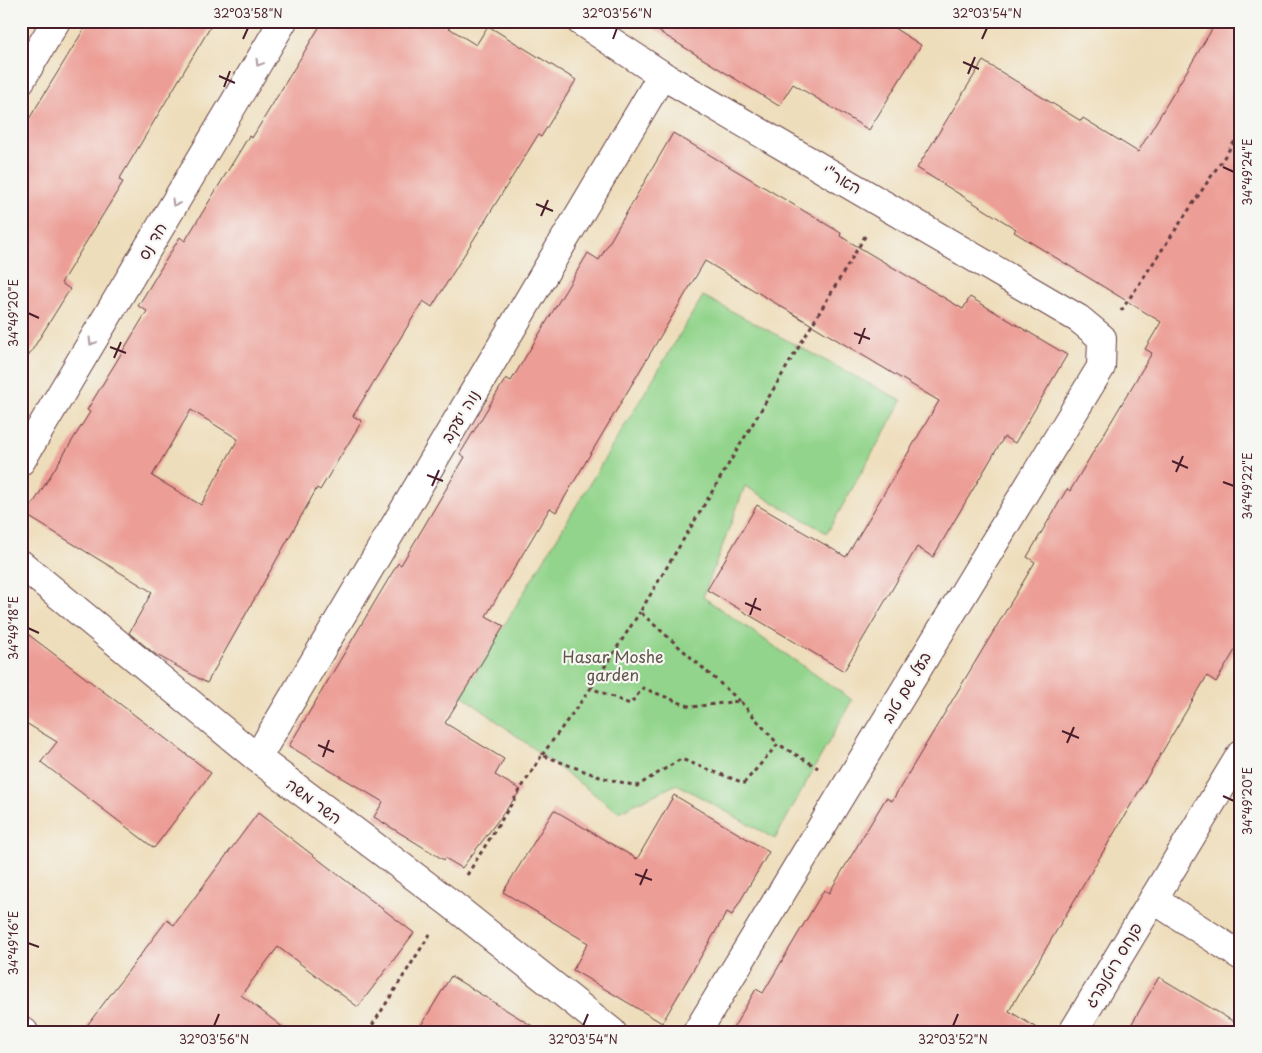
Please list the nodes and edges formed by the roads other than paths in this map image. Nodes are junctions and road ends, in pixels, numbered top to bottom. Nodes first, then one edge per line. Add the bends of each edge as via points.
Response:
1 (56, 21) edge
2 (284, 21) edge
3 (580, 21) edge
4 (662, 75) junction
5 (21, 80) edge
6 (1102, 338) joint
7 (21, 460) edge
8 (21, 564) edge
9 (1241, 754) edge
10 (257, 758) junction
11 (1153, 899) junction
12 (1241, 956) edge
13 (612, 1032) edge
14 (697, 1032) edge
15 (1073, 1032) edge

1 - 5 street
2 -> 7 street, חד נס
3 - 4 street, האר"י
4 - 6 street, האר"י via 1079,319
4 - 10 street, נוה יעקב
6 - 14 street, בעל שם טוב via 1101,367
8 - 10 street, השר משה
9 - 11 street, פנחס רוטנברג
10 - 13 street, השר משה via 450,903
11 - 12 street
11 - 15 street, פנחס רוטנברג

